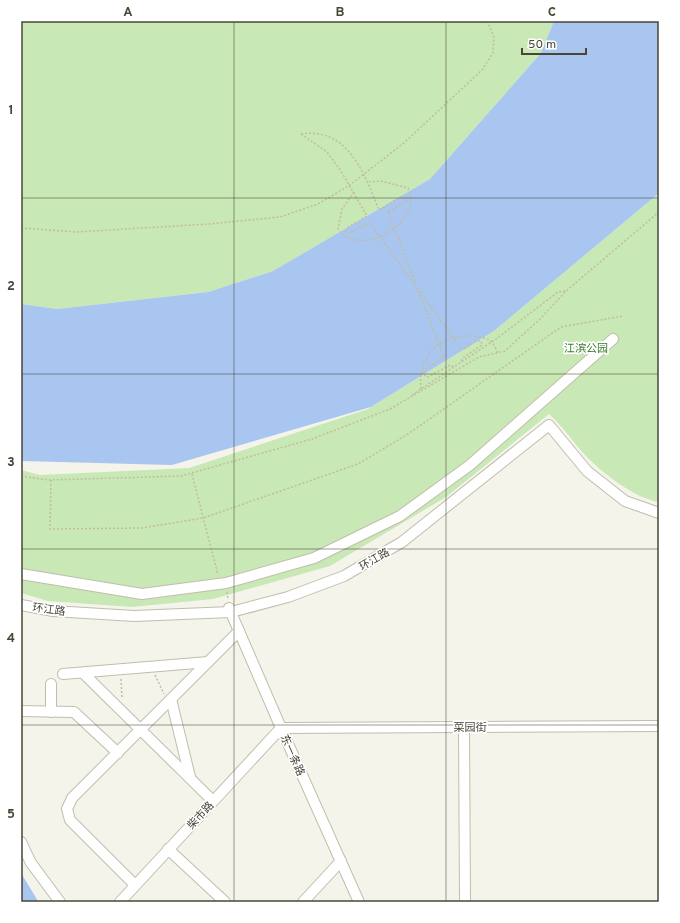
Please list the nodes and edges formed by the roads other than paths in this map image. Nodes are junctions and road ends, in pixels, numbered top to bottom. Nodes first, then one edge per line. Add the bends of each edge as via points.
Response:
1 (613, 339) dead end
2 (659, 513) edge
3 (21, 574) edge
4 (21, 605) edge
5 (230, 610) junction
6 (239, 631) junction
7 (208, 662) junction
8 (83, 673) junction
9 (63, 674) dead end
10 (51, 684) dead end
11 (170, 701) junction
12 (21, 712) edge
13 (51, 712) junction
14 (659, 726) edge
15 (464, 727) junction
16 (281, 728) junction
17 (141, 729) junction
18 (118, 753) junction
19 (190, 778) junction
20 (213, 801) junction
21 (21, 842) edge
22 (168, 849) junction
23 (341, 861) junction
24 (135, 885) junction
25 (60, 902) edge
26 (120, 902) edge
27 (225, 902) edge
28 (303, 902) edge
29 (359, 902) edge
30 (465, 902) edge

1 - 3 street via 470,465 400,516 314,558 223,584 142,594
2 - 5 street, 环江路 via 625,501 586,471 549,425 402,542 344,576 288,597
4 - 5 street, 环江路 via 53,611 134,616
5 - 6 street, 东一条路
6 - 7 street
6 - 16 street, 东一条路
7 - 8 street
7 - 11 street
8 - 9 street
8 - 17 street
10 - 13 street
11 - 17 street
11 - 19 street
12 - 13 street
13 - 18 street via 74,712
14 - 15 street, 菜园街
15 - 16 street, 菜园街
15 - 30 street
16 - 20 street, 柴市路
16 - 23 street, 东一条路
17 - 18 street
17 - 19 street
18 - 24 street via 72,798 67,809 70,820
19 - 20 street
20 - 22 street, 柴市路
21 - 25 street via 31,863
22 - 24 street, 柴市路
22 - 27 street
23 - 28 street
23 - 29 street, 东一条路
24 - 26 street, 柴市路

